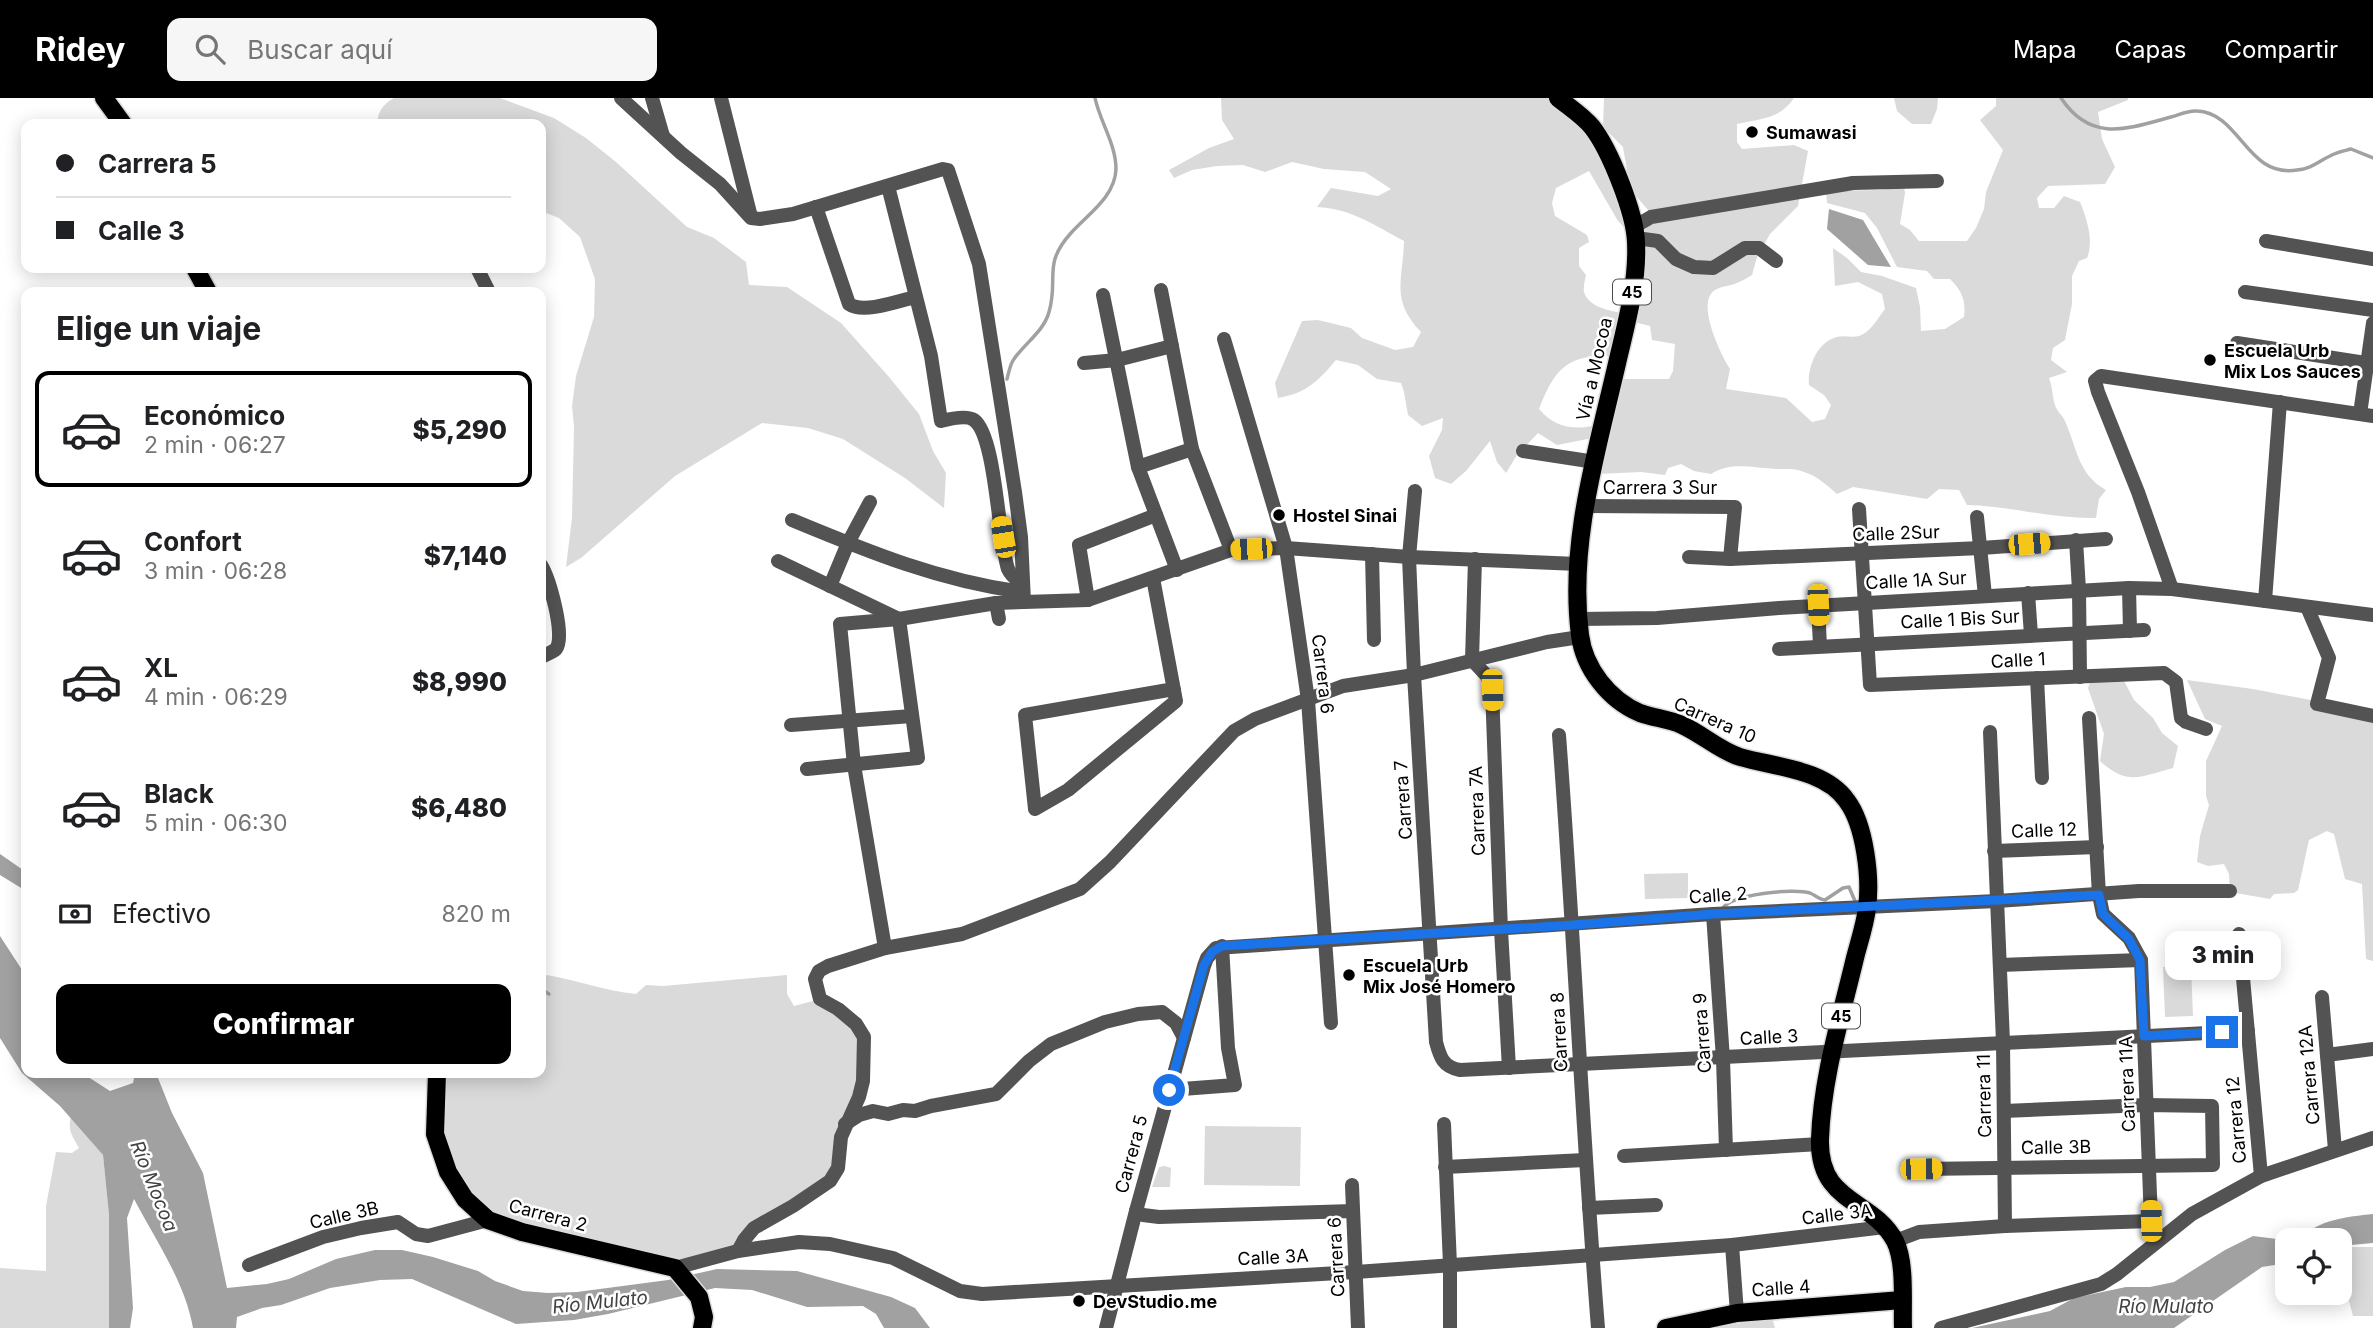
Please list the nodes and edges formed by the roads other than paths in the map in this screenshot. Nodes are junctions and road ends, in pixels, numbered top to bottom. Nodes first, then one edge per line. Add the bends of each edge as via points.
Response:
1 (104, 98) edge
2 (621, 98) edge
3 (652, 98) edge
4 (721, 98) edge
5 (1558, 98) edge
6 (119, 119) edge
7 (663, 137) junction
8 (1937, 181) dead end
9 (888, 186) junction
10 (816, 207) junction
11 (751, 218) junction
12 (1635, 233) junction
13 (2266, 241) dead end
14 (2373, 258) edge
15 (1776, 261) dead end
16 (1161, 290) dead end
17 (2245, 292) dead end
18 (1103, 295) dead end
19 (915, 297) junction
20 (2373, 310) edge
21 (2373, 323) edge
22 (1224, 339) dead end
23 (2237, 343) dead end
24 (1172, 346) junction
25 (1117, 360) junction
26 (1084, 363) dead end
27 (2370, 363) edge
28 (2280, 402) junction
29 (2366, 415) edge
30 (1192, 449) junction
31 (1523, 451) dead end
32 (1595, 462) junction
33 (1138, 467) junction
34 (1415, 491) dead end
35 (870, 502) dead end
36 (1584, 506) junction
37 (1859, 509) dead end
38 (1018, 513) junction
39 (1156, 515) junction
40 (1978, 517) dead end
41 (792, 520) dead end
42 (1000, 521) junction
43 (2106, 539) dead end
44 (2076, 540) junction
45 (848, 543) junction
46 (1286, 548) junction
47 (1981, 548) junction
48 (1231, 550) junction
49 (1861, 553) junction
50 (1372, 554) junction
51 (1409, 556) junction
52 (1689, 558) dead end
53 (1475, 559) junction
54 (1730, 559) junction
55 (778, 561) dead end
56 (1578, 564) junction
57 (1177, 570) junction
58 (1153, 578) junction
59 (546, 579) edge
60 (830, 586) junction
61 (2129, 589) junction
62 (2172, 589) junction
63 (2079, 590) junction
64 (1023, 593) junction
65 (2028, 593) junction
66 (1985, 596) junction
67 (1088, 600) junction
68 (2264, 601) junction
69 (996, 603) junction
70 (1864, 603) junction
71 (1818, 605) junction
72 (2307, 607) junction
73 (2373, 615) edge
74 (899, 619) junction
75 (999, 619) dead end
76 (1579, 619) junction
77 (2081, 633) junction
78 (2031, 635) junction
79 (1580, 637) junction
80 (1374, 640) dead end
81 (1868, 643) junction
82 (1820, 646) junction
83 (1779, 649) dead end
84 (546, 654) edge
85 (1472, 660) junction
86 (1414, 675) junction
87 (2080, 677) junction
88 (2037, 678) junction
89 (1174, 689) junction
90 (1308, 700) junction
91 (912, 716) junction
92 (2373, 716) edge
93 (2089, 718) dead end
94 (849, 721) junction
95 (790, 726) dead end
96 (2206, 729) dead end
97 (1990, 732) dead end
98 (1559, 735) dead end
99 (854, 765) junction
100 (807, 769) dead end
101 (2042, 778) dead end
102 (2097, 847) junction
103 (1994, 851) junction
104 (2230, 891) dead end
105 (2099, 895) junction
106 (1997, 901) junction
107 (1868, 906) junction
108 (1713, 914) junction
109 (1573, 925) junction
110 (1501, 930) junction
111 (1431, 934) junction
112 (2239, 934) dead end
113 (1327, 939) junction
114 (886, 948) junction
115 (1217, 949) junction
116 (2138, 953) junction
117 (2000, 965) junction
118 (2322, 997) dead end
119 (1331, 1023) dead end
120 (2248, 1031) junction
121 (2144, 1036) junction
122 (1184, 1038) junction
123 (1436, 1042) joint
124 (2003, 1042) junction
125 (2373, 1048) edge
126 (1833, 1052) junction
127 (2327, 1055) junction
128 (1723, 1059) junction
129 (1580, 1065) junction
130 (1509, 1068) junction
131 (437, 1078) edge
132 (1169, 1090) junction
133 (2146, 1105) junction
134 (2004, 1111) junction
135 (845, 1124) junction
136 (1444, 1124) dead end
137 (2373, 1138) edge
138 (1820, 1144) junction
139 (1726, 1150) junction
140 (2335, 1150) junction
141 (1623, 1156) dead end
142 (1585, 1160) junction
143 (2149, 1164) junction
144 (1445, 1167) junction
145 (2005, 1167) junction
146 (1921, 1169) dead end
147 (2260, 1176) junction
148 (1352, 1185) dead end
149 (1656, 1205) dead end
150 (1589, 1208) junction
151 (1136, 1211) junction
152 (1353, 1211) junction
153 (488, 1220) junction
154 (2151, 1221) joint
155 (2005, 1226) junction
156 (1890, 1234) junction
157 (1732, 1245) junction
158 (738, 1251) junction
159 (1592, 1255) junction
160 (249, 1265) dead end
161 (1450, 1265) junction
162 (677, 1270) junction
163 (1356, 1272) junction
164 (1116, 1286) junction
165 (1902, 1300) junction
166 (1737, 1313) junction
167 (707, 1324) edge
168 (1106, 1328) edge
169 (1358, 1328) edge
170 (1450, 1328) edge
171 (1598, 1328) edge
172 (1665, 1328) edge
173 (1903, 1328) edge
174 (1941, 1328) edge

1 - 6 main road
2 - 7 street
3 - 7 street
4 - 11 street
5 - 12 main road, Vía a Mocoa / 45 via 1591,125 1616,168
7 - 11 street via 720,184
8 - 12 street via 1853,183 1651,217
9 - 10 street
9 - 19 street
9 - 38 street via 948,170 979,264
10 - 11 street
10 - 19 street via 849,304 863,309
12 - 15 street via 1658,241 1676,259 1694,267 1713,268 1745,248 1759,248
12 - 32 main road, Vía a Mocoa / 45 via 1631,305
13 - 14 street
16 - 24 street
17 - 20 street
18 - 25 street
19 - 42 street via 931,356 941,421 969,418 979,427 989,452
21 - 27 street
22 - 46 street, Carrera 6
23 - 27 street
24 - 25 street
24 - 30 street
25 - 26 street
25 - 33 street
27 - 29 street
28 - 29 street
28 - 62 street via 2101,376 2095,381
28 - 68 street
30 - 33 street
30 - 48 street
31 - 32 street
32 - 36 main road, Vía a Mocoa / 45
33 - 39 street
34 - 51 street, Carrera 7
35 - 45 street
36 - 54 street, Carrera 3 Sur via 1735,507
36 - 56 main road, Carrera 10 / 45
37 - 49 street
38 - 42 street
38 - 64 street
39 - 57 street
39 - 67 street via 1079,545
40 - 47 street
41 - 45 street
42 - 64 street via 1009,570
43 - 44 street, Calle 2Sur
44 - 47 street, Calle 2Sur
44 - 63 street
45 - 60 street
45 - 64 street via 938,576
46 - 48 street
46 - 50 street
46 - 90 street, Carrera 6
47 - 49 street, Calle 2Sur
47 - 66 street
48 - 57 street
49 - 54 street, Calle 2Sur
49 - 70 street
50 - 51 street
50 - 80 street
51 - 53 street
51 - 86 street, Carrera 7
52 - 54 street, Calle 2Sur
53 - 56 street
53 - 85 street
55 - 60 street
56 - 76 main road, Carrera 10 / 45
57 - 58 street
58 - 67 street
58 - 89 street
59 - 84 street via 555,603 559,640
60 - 74 street
61 - 62 street, Calle 1A Sur
61 - 63 street, Calle 1A Sur
61 - 77 street, Calle 1 Bis Sur via 2137,631
62 - 68 street, Calle 1A Sur
63 - 65 street, Calle 1A Sur
63 - 77 street
64 - 67 street
64 - 69 street
65 - 66 street, Calle 1A Sur
65 - 78 street
66 - 70 street, Calle 1A Sur
68 - 72 street, Calle 1A Sur
69 - 74 street
69 - 75 street
70 - 71 street, Calle 1A Sur
70 - 81 street
71 - 76 street, Calle 1A Sur via 1657,618
71 - 82 street
72 - 73 street, Calle 1A Sur
72 - 92 street via 2329,658 2316,704
74 - 91 street
74 - 94 street via 840,624
76 - 79 main road, Carrera 10 / 45
77 - 78 street, Calle 1 Bis Sur
77 - 87 street
78 - 81 street, Calle 1 Bis Sur
79 - 85 street
79 - 107 main road, Carrera 10 / 45 via 1590,666 1610,694 1639,712 1681,724 1737,756 1820,779 1846,797 1862,838
81 - 82 street, Calle 1 Bis Sur
81 - 88 street, Calle 1 via 1870,685
82 - 83 street, Calle 1 Bis Sur
85 - 86 street
85 - 110 street, Carrera 7A via 1487,676 1492,690
86 - 90 street via 1343,686
86 - 111 street, Carrera 7
87 - 88 street, Calle 1
87 - 96 street, Calle 1 via 2166,674 2176,682 2181,718
88 - 101 street
89 - 89 street via 1176,701 1068,790 1035,809 1025,715
90 - 113 street, Carrera 6
90 - 114 street via 1234,731 1080,889 961,934
91 - 94 street
91 - 99 street via 918,758
93 - 102 street
94 - 95 street
94 - 99 street
97 - 103 street, Carrera 11
98 - 109 street, Carrera 8
99 - 100 street
99 - 114 street
102 - 103 street, Calle 12
102 - 105 street
103 - 106 street, Carrera 11
104 - 105 street, Calle 2
105 - 106 street, Calle 2
105 - 116 street via 2103,914
106 - 107 street, Calle 2
106 - 117 street, Carrera 11
107 - 108 street, Calle 2
107 - 126 main road, Carrera 10 / 45
108 - 109 street, Calle 2
108 - 128 street, Carrera 9
109 - 110 street, Calle 2
109 - 129 street, Carrera 8
110 - 111 street, Calle 2
110 - 130 street, Carrera 7A
111 - 113 street, Calle 2
111 - 123 street, Carrera 7
112 - 120 street, Carrera 12
113 - 115 street, Calle 2
113 - 119 street, Carrera 6
114 - 135 street via 828,966 815,979 820,999 856,1024 864,1037 863,1081
115 - 122 street, Carrera 5 via 1204,965
115 - 132 street via 1235,1084
116 - 117 street
116 - 121 street, Carrera 11A
117 - 124 street, Carrera 11
118 - 127 street, Carrera 12A
120 - 121 street, Calle 3
120 - 147 street, Carrera 12
121 - 124 street, Calle 3
121 - 133 street, Carrera 11A
122 - 132 street, Carrera 5
122 - 135 street via 1176,1023 1161,1012 1105,1022 1051,1044 996,1094 915,1111 873,1111
123 - 130 street, Calle 3 via 1444,1064 1451,1069
124 - 126 street, Calle 3
124 - 134 street, Carrera 11
125 - 127 street
126 - 128 street, Calle 3
126 - 138 main road, Carrera 10 / 45
127 - 140 street, Carrera 12A
128 - 129 street, Calle 3
128 - 139 street, Carrera 9
129 - 130 street, Calle 3
129 - 142 street, Carrera 8
131 - 153 main road, Carrera 2 via 435,1134 448,1172 465,1199
132 - 151 street, Carrera 5
133 - 134 street
133 - 143 street, Carrera 11A
133 - 143 street, Calle 3B via 2212,1106 2213,1165
134 - 145 street, Carrera 11
135 - 158 street via 834,1176 754,1228
136 - 144 street
137 - 140 street
138 - 139 street
138 - 156 main road, Carrera 10 / 45 via 1821,1159 1836,1188
139 - 141 street
140 - 147 street
142 - 144 street
142 - 150 street, Carrera 8
143 - 145 street, Calle 3B
143 - 154 street, Carrera 11A
144 - 161 street
145 - 146 street, Calle 3B
145 - 155 street, Carrera 11
147 - 174 street via 2192,1214 2101,1284
148 - 152 street, Carrera 6
149 - 150 street
150 - 159 street, Carrera 8
151 - 152 street via 1159,1217
151 - 164 street, Carrera 5
152 - 163 street, Carrera 6
153 - 160 street, Calle 3B via 428,1236 398,1222 361,1228
153 - 162 main road, Carrera 2
154 - 155 street, Calle 3A
155 - 156 street, Calle 3A
156 - 157 street, Calle 3A
156 - 165 main road via 1901,1258
157 - 159 street, Calle 3A
157 - 166 street
158 - 162 street, Calle 3A
158 - 164 street, Calle 3A via 799,1242 830,1244 893,1258 971,1294
159 - 161 street, Calle 3A
159 - 171 street, Carrera 8
161 - 163 street, Calle 3A
161 - 170 street
162 - 167 main road via 699,1297
163 - 164 street, Calle 3A
163 - 169 street, Carrera 6
164 - 168 street, Carrera 5
165 - 166 main road, Calle 4
165 - 173 main road
166 - 172 main road, Calle 4

